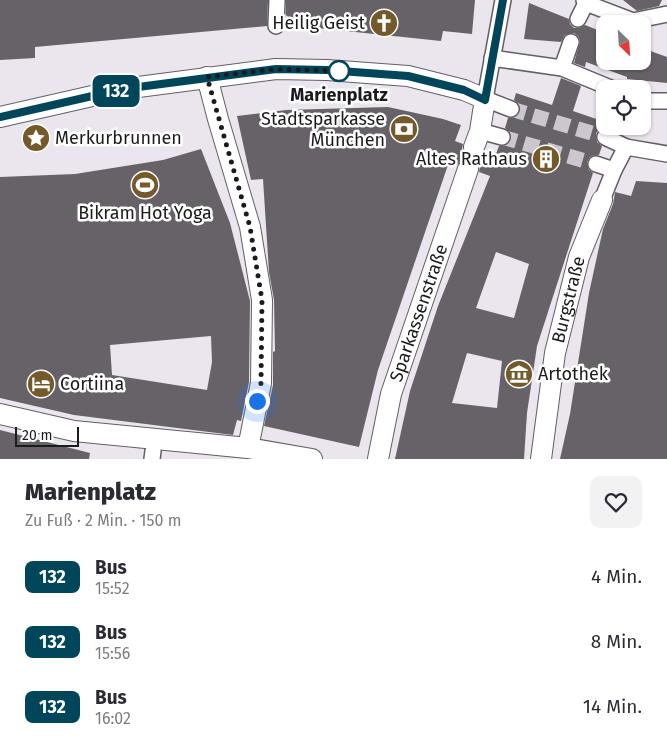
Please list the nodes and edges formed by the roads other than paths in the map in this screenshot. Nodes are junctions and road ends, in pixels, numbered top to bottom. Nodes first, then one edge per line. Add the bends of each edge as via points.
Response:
1 (277, 0) edge
2 (503, 0) edge
3 (585, 1) edge
4 (667, 14) edge
5 (578, 19) dead end
6 (276, 26) dead end
7 (571, 42) dead end
8 (492, 58) junction
9 (562, 68) junction
10 (207, 77) junction
11 (596, 82) edge
12 (485, 100) junction
13 (651, 101) edge
14 (667, 101) edge
15 (510, 110) tunnel mouth
16 (0, 117) edge
17 (502, 137) tunnel mouth
18 (605, 137) tunnel mouth
19 (477, 139) joint
20 (626, 146) junction
21 (667, 154) edge
22 (596, 164) tunnel mouth
23 (468, 168) dead end
24 (614, 170) junction
25 (602, 200) joint
26 (0, 414) edge
27 (248, 448) junction
28 (312, 459) edge
29 (378, 459) edge
30 (541, 459) edge

1 - 6 street
2 - 8 street
3 - 4 street via 633,21
3 - 5 street
7 - 9 street
8 - 9 street
8 - 12 street
9 - 11 street
10 - 12 street via 276,69 408,76 464,90
10 - 16 street via 123,89
10 - 27 street via 250,227 262,300 261,383
12 - 15 street
12 - 19 street
13 - 14 street
17 - 19 street
18 - 20 street
20 - 21 street
20 - 24 street, Burgstraße
22 - 24 street
23 - 29 street, Sparkassenstraße via 391,394
24 - 25 street, Burgstraße
25 - 30 street, Burgstraße via 580,257 555,352
26 - 27 street via 74,431
27 - 28 street

